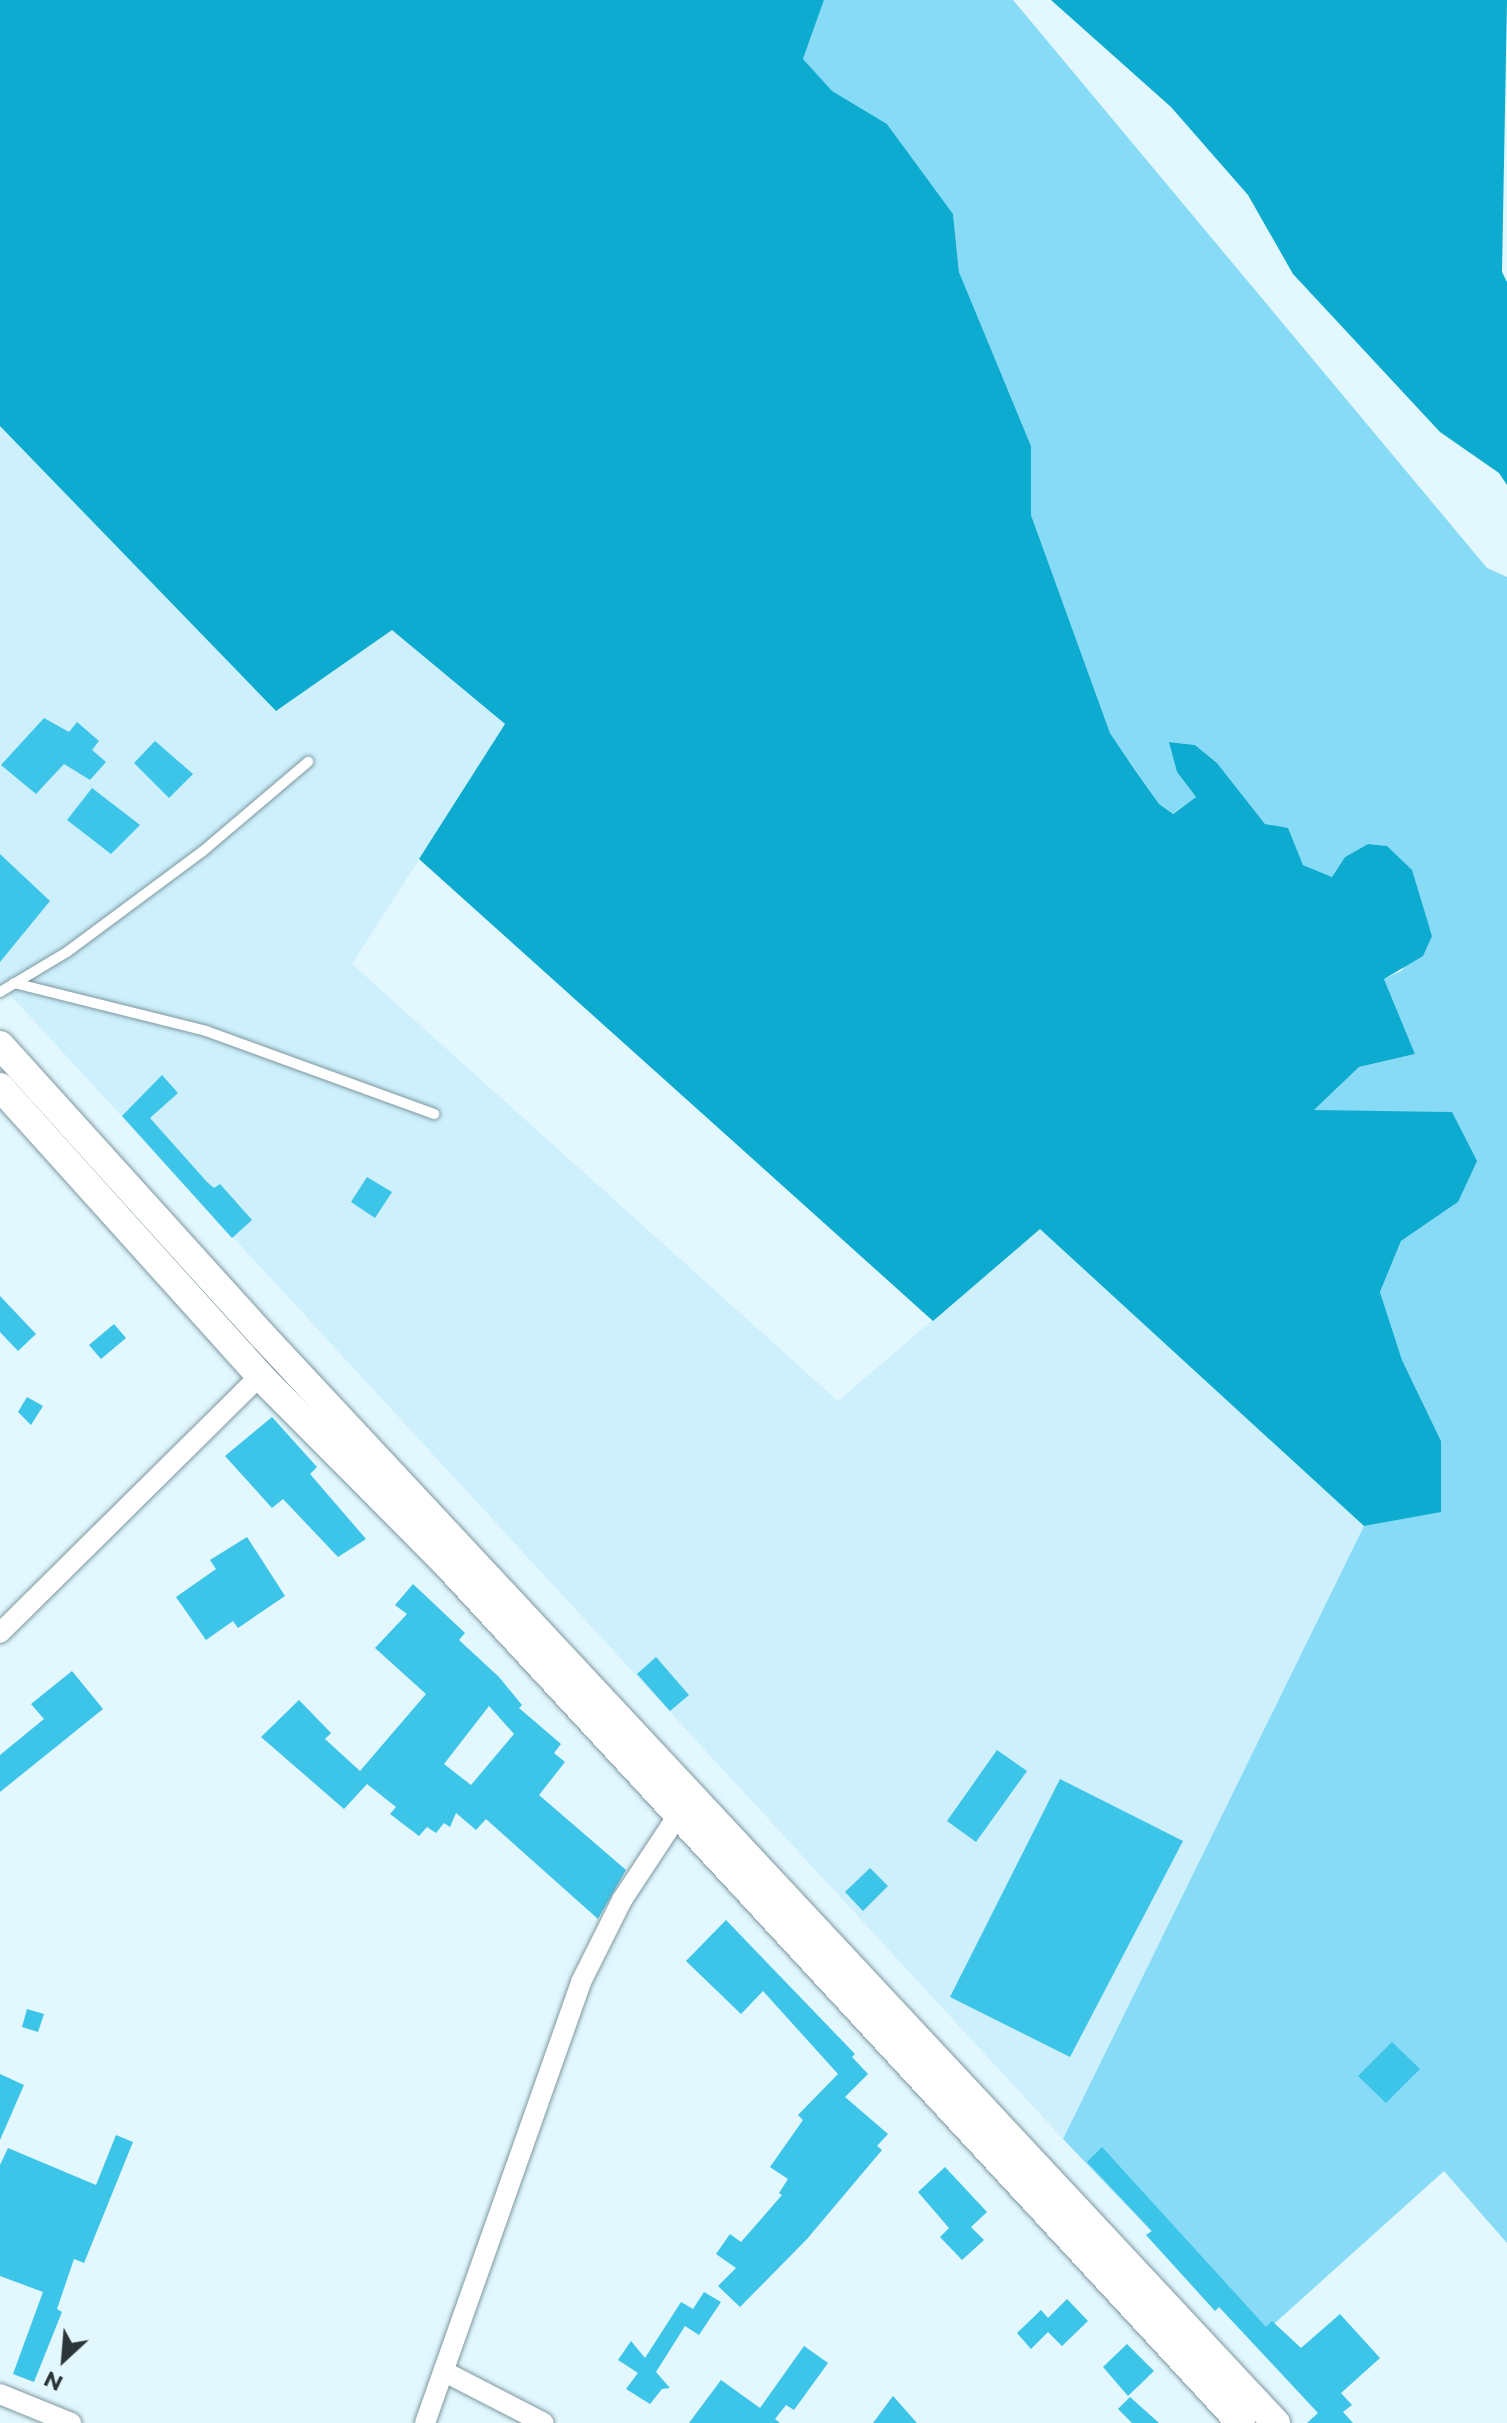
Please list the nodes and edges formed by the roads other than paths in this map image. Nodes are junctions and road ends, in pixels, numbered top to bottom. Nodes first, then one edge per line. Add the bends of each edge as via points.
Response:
1 (308, 762) dead end
2 (14, 983) junction
3 (0, 992) edge
4 (0, 1045) edge
5 (0, 1087) edge
6 (434, 1114) dead end
7 (260, 1376) junction
8 (0, 1633) edge
9 (685, 1805) junction
10 (445, 2372) junction
11 (0, 2394) edge
12 (71, 2423) edge
13 (425, 2423) edge
14 (544, 2423) edge
15 (1241, 2423) edge
16 (1276, 2423) edge

1 - 2 lane via 203,851 67,952
2 - 3 lane
2 - 6 lane via 206,1031
4 - 9 main road
5 - 7 main road
7 - 8 street
7 - 9 main road
9 - 10 street via 622,1900 581,1982 504,2188
9 - 15 main road
9 - 16 main road
10 - 13 street
10 - 14 street
11 - 12 street

